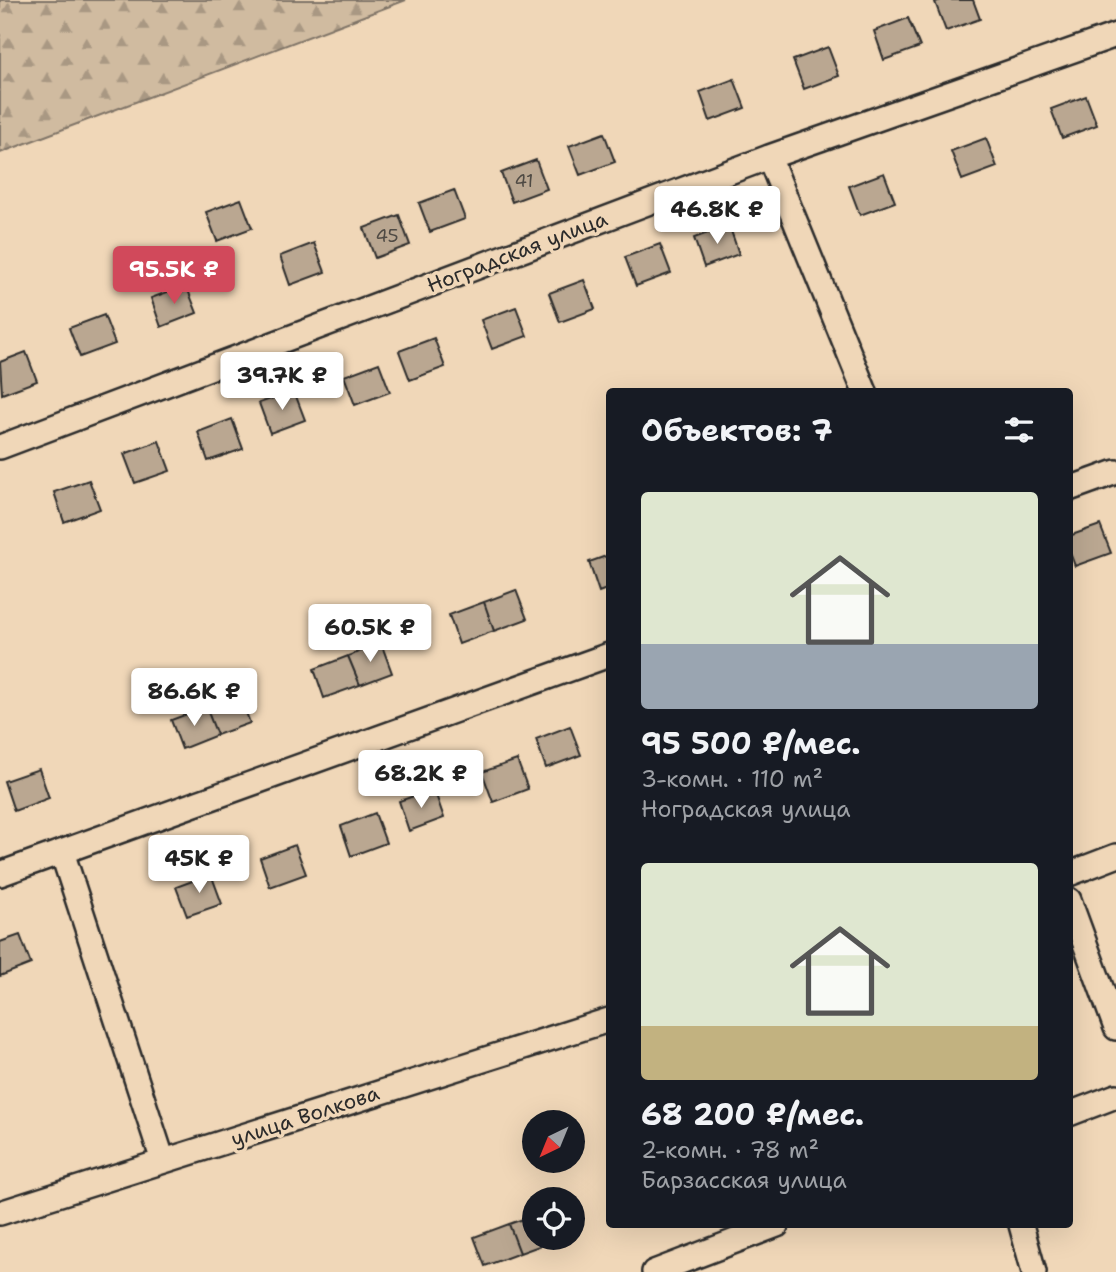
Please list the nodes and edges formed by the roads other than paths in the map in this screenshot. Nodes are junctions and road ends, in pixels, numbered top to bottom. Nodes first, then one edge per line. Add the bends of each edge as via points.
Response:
1 (1116, 35) edge
2 (769, 158) junction
3 (863, 388) edge
4 (0, 447) edge
5 (1116, 472) edge
6 (1073, 488) edge
7 (606, 656) edge
8 (62, 852) junction
9 (1116, 856) edge
10 (1073, 872) edge
11 (0, 874) edge
12 (1073, 912) edge
13 (606, 1021) edge
14 (1116, 1028) edge
15 (1116, 1096) edge
16 (1073, 1112) edge
17 (163, 1161) junction
18 (0, 1213) edge
19 (769, 1228) edge
20 (1022, 1228) edge
21 (654, 1272) edge
22 (1034, 1272) edge

1 - 2 street, Ноградская улица
2 - 3 street
2 - 4 street, Ноградская улица
5 - 6 street
7 - 8 street
8 - 11 street
8 - 17 street
9 - 10 street
12 - 14 street
13 - 17 street, улица Волкова
15 - 16 street
17 - 18 street, улица Волкова
19 - 21 street
20 - 22 street

